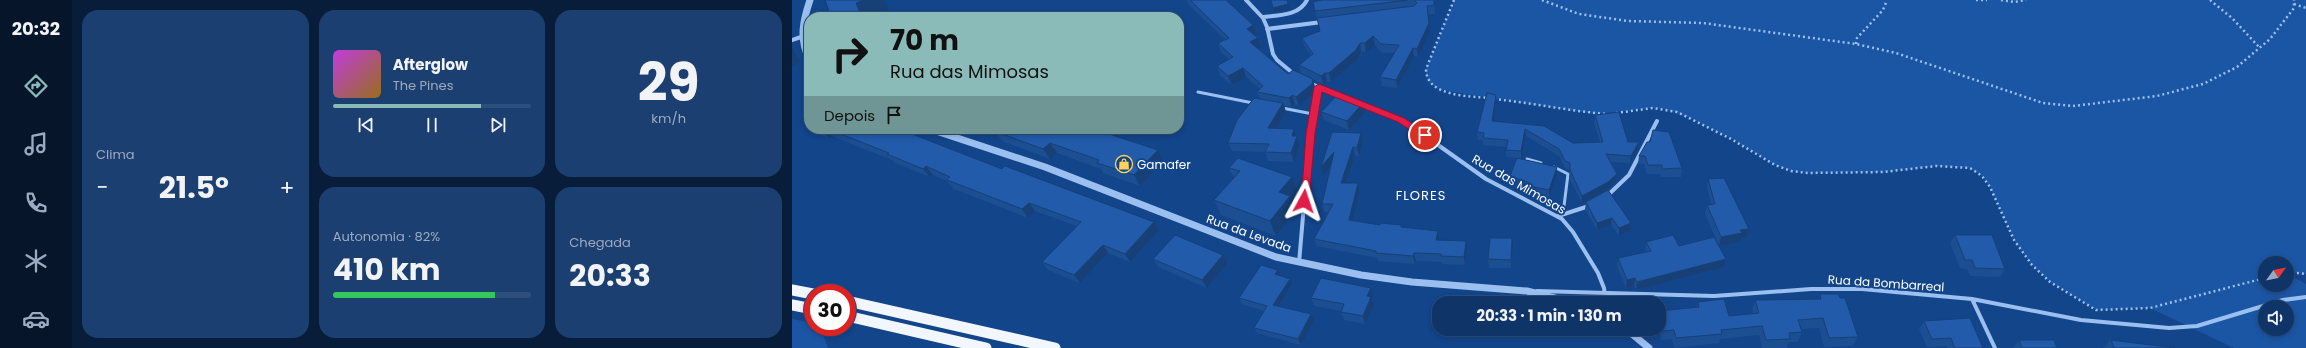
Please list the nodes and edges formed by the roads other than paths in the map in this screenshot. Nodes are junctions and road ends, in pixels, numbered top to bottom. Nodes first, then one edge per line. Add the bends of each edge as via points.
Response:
1 (810, 0) edge
2 (1246, 0) edge
3 (1307, 0) edge
4 (806, 12) edge
5 (1262, 17) junction
6 (804, 18) edge
7 (1329, 21) edge
8 (1267, 29) junction
9 (801, 37) junction
10 (792, 40) edge
11 (804, 45) edge
12 (1297, 76) edge
13 (1304, 80) edge
14 (1319, 87) junction
15 (1198, 92) dead end
16 (1350, 101) edge
17 (1259, 104) edge
18 (1357, 104) edge
19 (1275, 107) edge
20 (1313, 114) junction
21 (1657, 121) dead end
22 (945, 134) edge
23 (1527, 159) edge
24 (1601, 200) edge
25 (1594, 204) edge
26 (1563, 214) junction
27 (1558, 216) junction
28 (1299, 263) junction
29 (792, 290) edge
30 (1507, 290) junction
31 (804, 292) edge
32 (1605, 293) junction
33 (1549, 296) edge
34 (1605, 296) edge
35 (2306, 297) edge
36 (1972, 299) junction
37 (856, 303) edge
38 (792, 305) edge
39 (804, 307) edge
40 (856, 318) edge
41 (1634, 336) edge
42 (986, 348) edge
43 (1054, 348) edge
44 (1649, 348) edge
45 (1995, 348) edge

1 - 4 street
2 - 5 street
3 - 5 street via 1303,7 1296,11
5 - 8 street
6 - 9 street
7 - 8 street
8 - 12 street via 1271,53 1284,68
9 - 10 street
9 - 11 street
13 - 14 street
14 - 16 street
14 - 20 street
15 - 17 lane
18 - 27 street, Rua das Mimosas via 1407,123 1486,179
19 - 20 lane
20 - 28 street
21 - 24 street via 1629,175
22 - 28 street, Rua da Levada via 1045,167 1252,250
23 - 26 lane via 1566,172
25 - 26 street
26 - 27 street
27 - 32 street, Rua das Mimosas via 1573,232 1598,273
28 - 30 street, Rua da Levada via 1392,280
29 - 31 highway
30 - 32 street, Rua da Bombarreal
30 - 33 street, Rua da Levada
32 - 34 street, Rua das Mimosas
32 - 36 street, Rua da Bombarreal via 1714,296 1850,288
35 - 36 street, Rua da Bombarreal via 2291,298 2189,328 2147,327 2077,319
36 - 45 street
37 - 43 highway
38 - 39 highway
40 - 42 highway
41 - 44 street

